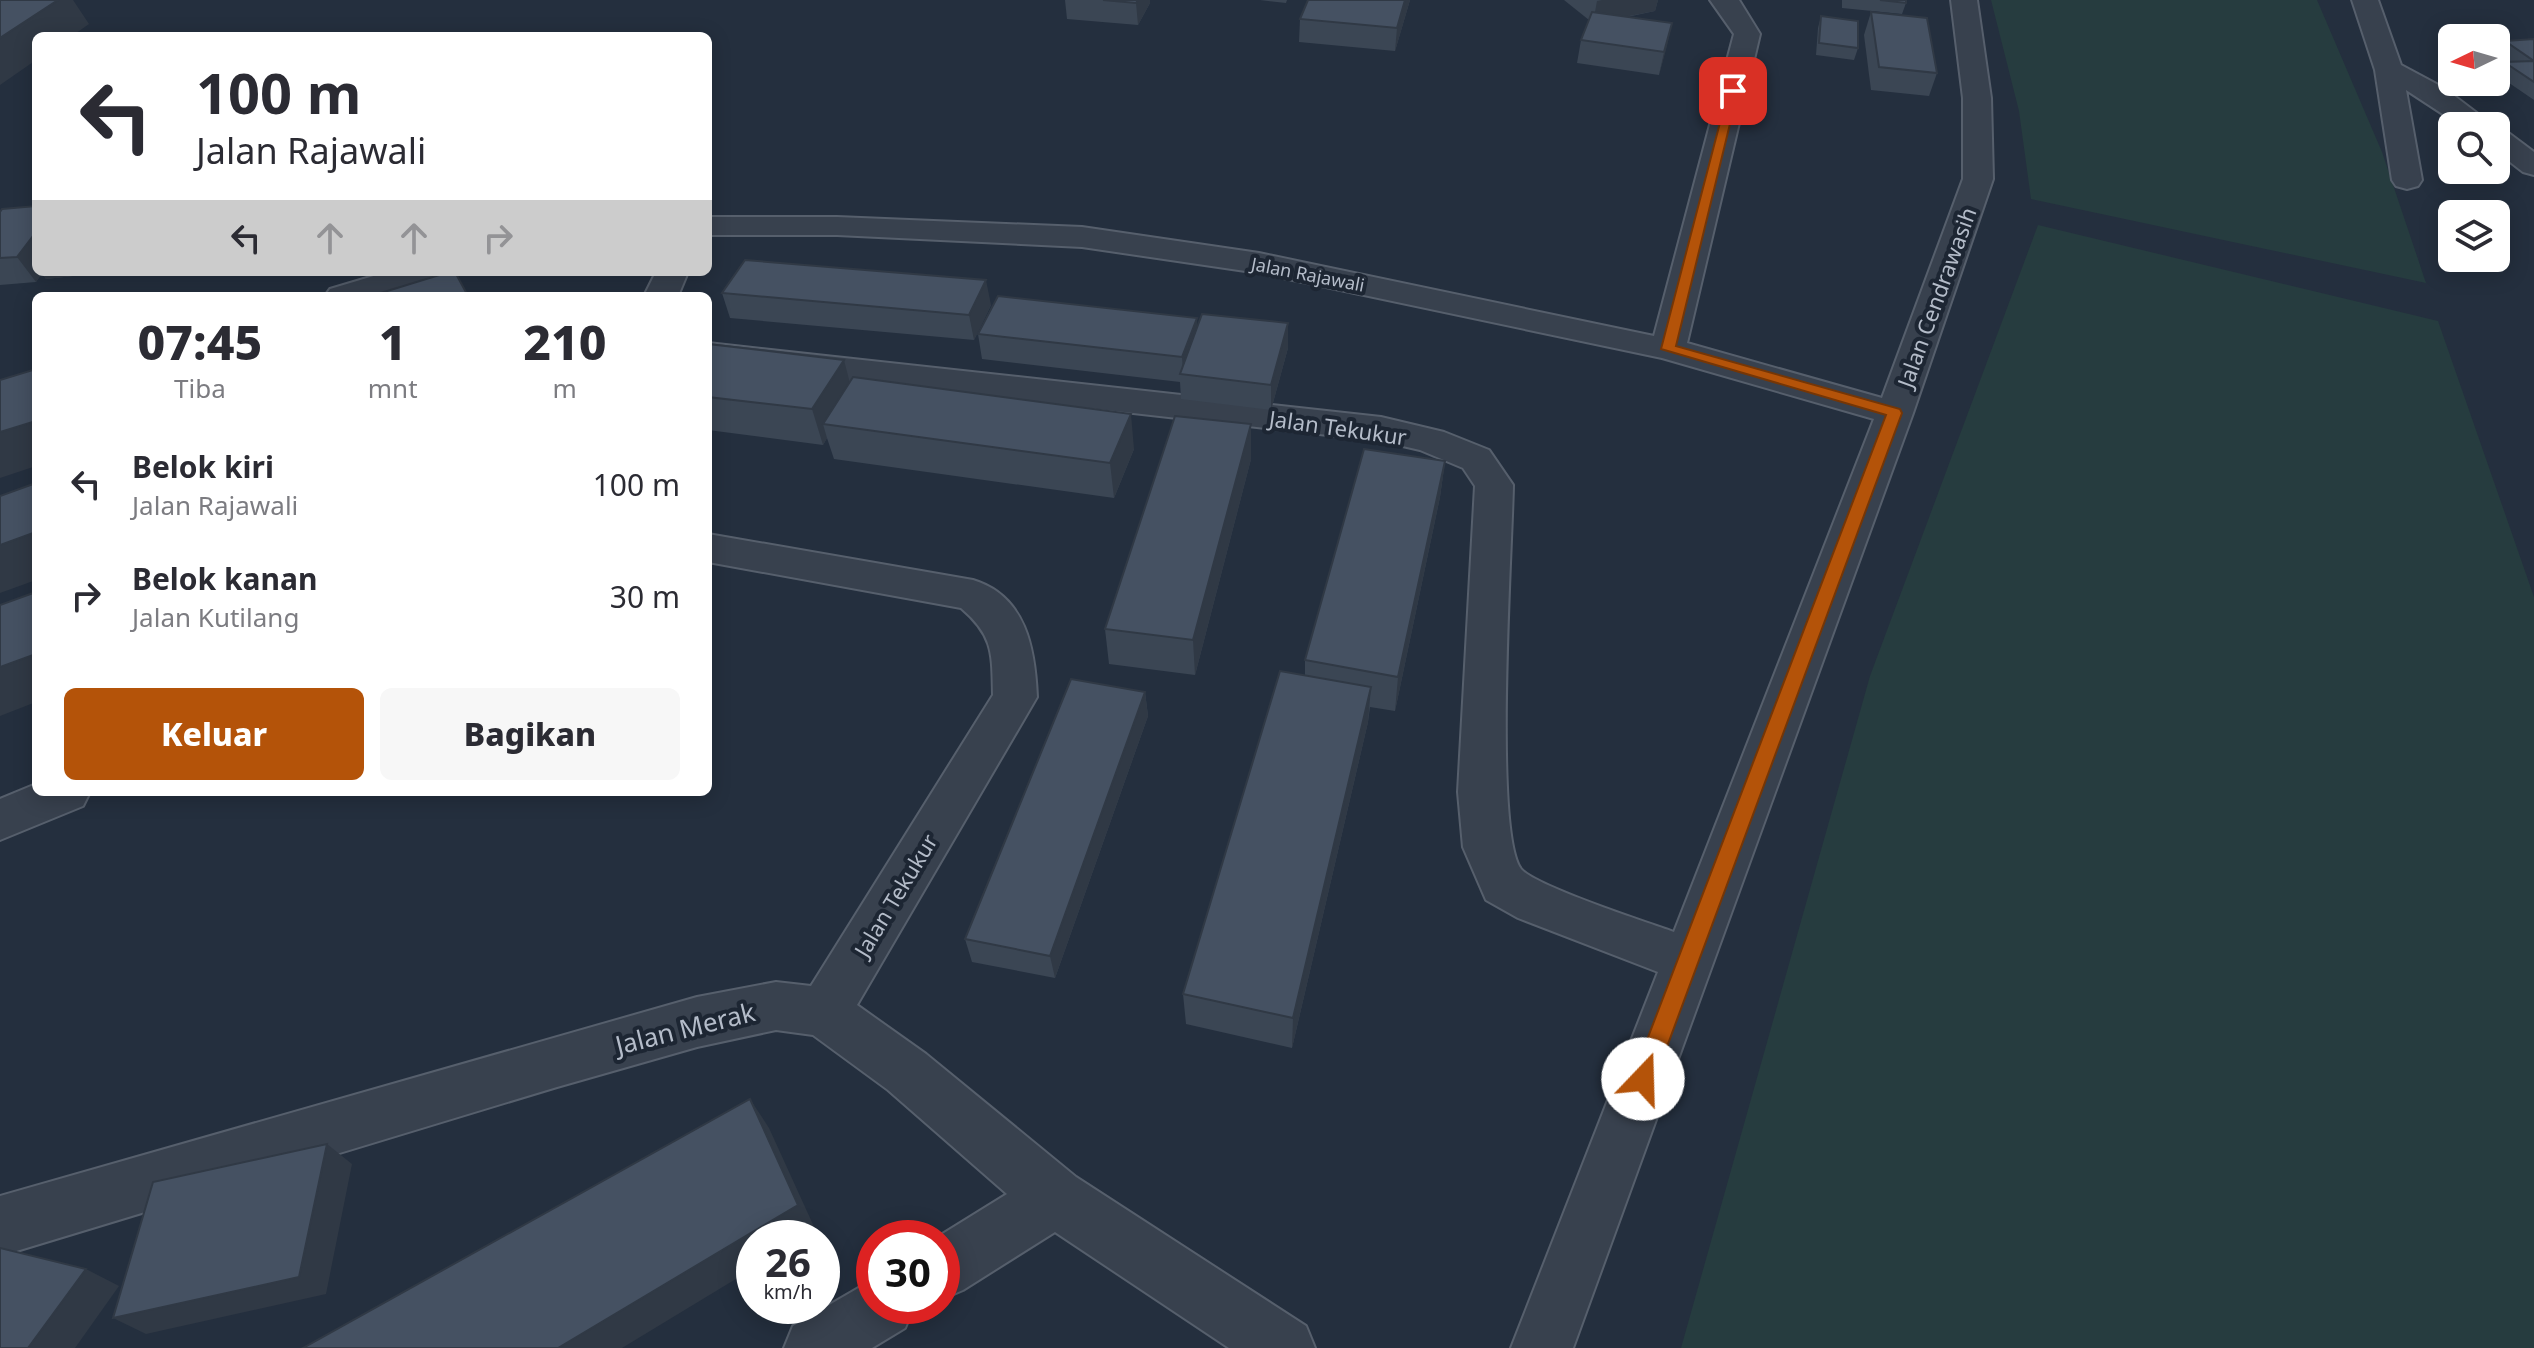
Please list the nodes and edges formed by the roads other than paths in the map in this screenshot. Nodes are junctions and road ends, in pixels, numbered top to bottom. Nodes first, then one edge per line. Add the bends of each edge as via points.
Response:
1 (1723, 0) edge
2 (1964, 0) edge
3 (2365, 0) edge
4 (2389, 70) junction
5 (2460, 112) edge
6 (2510, 148) edge
7 (2534, 166) edge
8 (2407, 180) dead end
9 (712, 226) edge
10 (409, 276) edge
11 (355, 292) edge
12 (1668, 349) junction
13 (712, 354) edge
14 (1895, 413) junction
15 (712, 549) edge
16 (57, 796) edge
17 (0, 820) edge
18 (1688, 960) junction
19 (824, 1012) junction
20 (1055, 1198) junction
21 (0, 1226) edge
22 (960, 1258) edge
23 (856, 1323) edge
24 (815, 1348) edge
25 (1284, 1348) edge
26 (1542, 1348) edge

1 - 12 street via 1747,34
2 - 14 street, Jalan Cendrawasih via 1977,98 1978,179
3 - 4 street
4 - 5 street
4 - 8 street
6 - 7 street
9 - 12 street, Jalan Rajawali via 1082,237 1259,263
10 - 11 street
12 - 14 street, Jalan Rajawali
13 - 18 street, Jalan Tekukur via 1381,429 1476,459 1494,485 1482,792 1487,847 1504,885 1536,903
14 - 18 street, Jalan Cendrawasih
15 - 19 street, Jalan Tekukur via 973,595 998,615 1013,645 1015,697
16 - 17 street
18 - 26 street, Jalan Cendrawasih
19 - 20 street, Jalan Merak via 907,1072
19 - 21 street, Jalan Merak via 776,1006 697,1022
20 - 22 street
20 - 25 street, Jalan Merak
23 - 24 street

